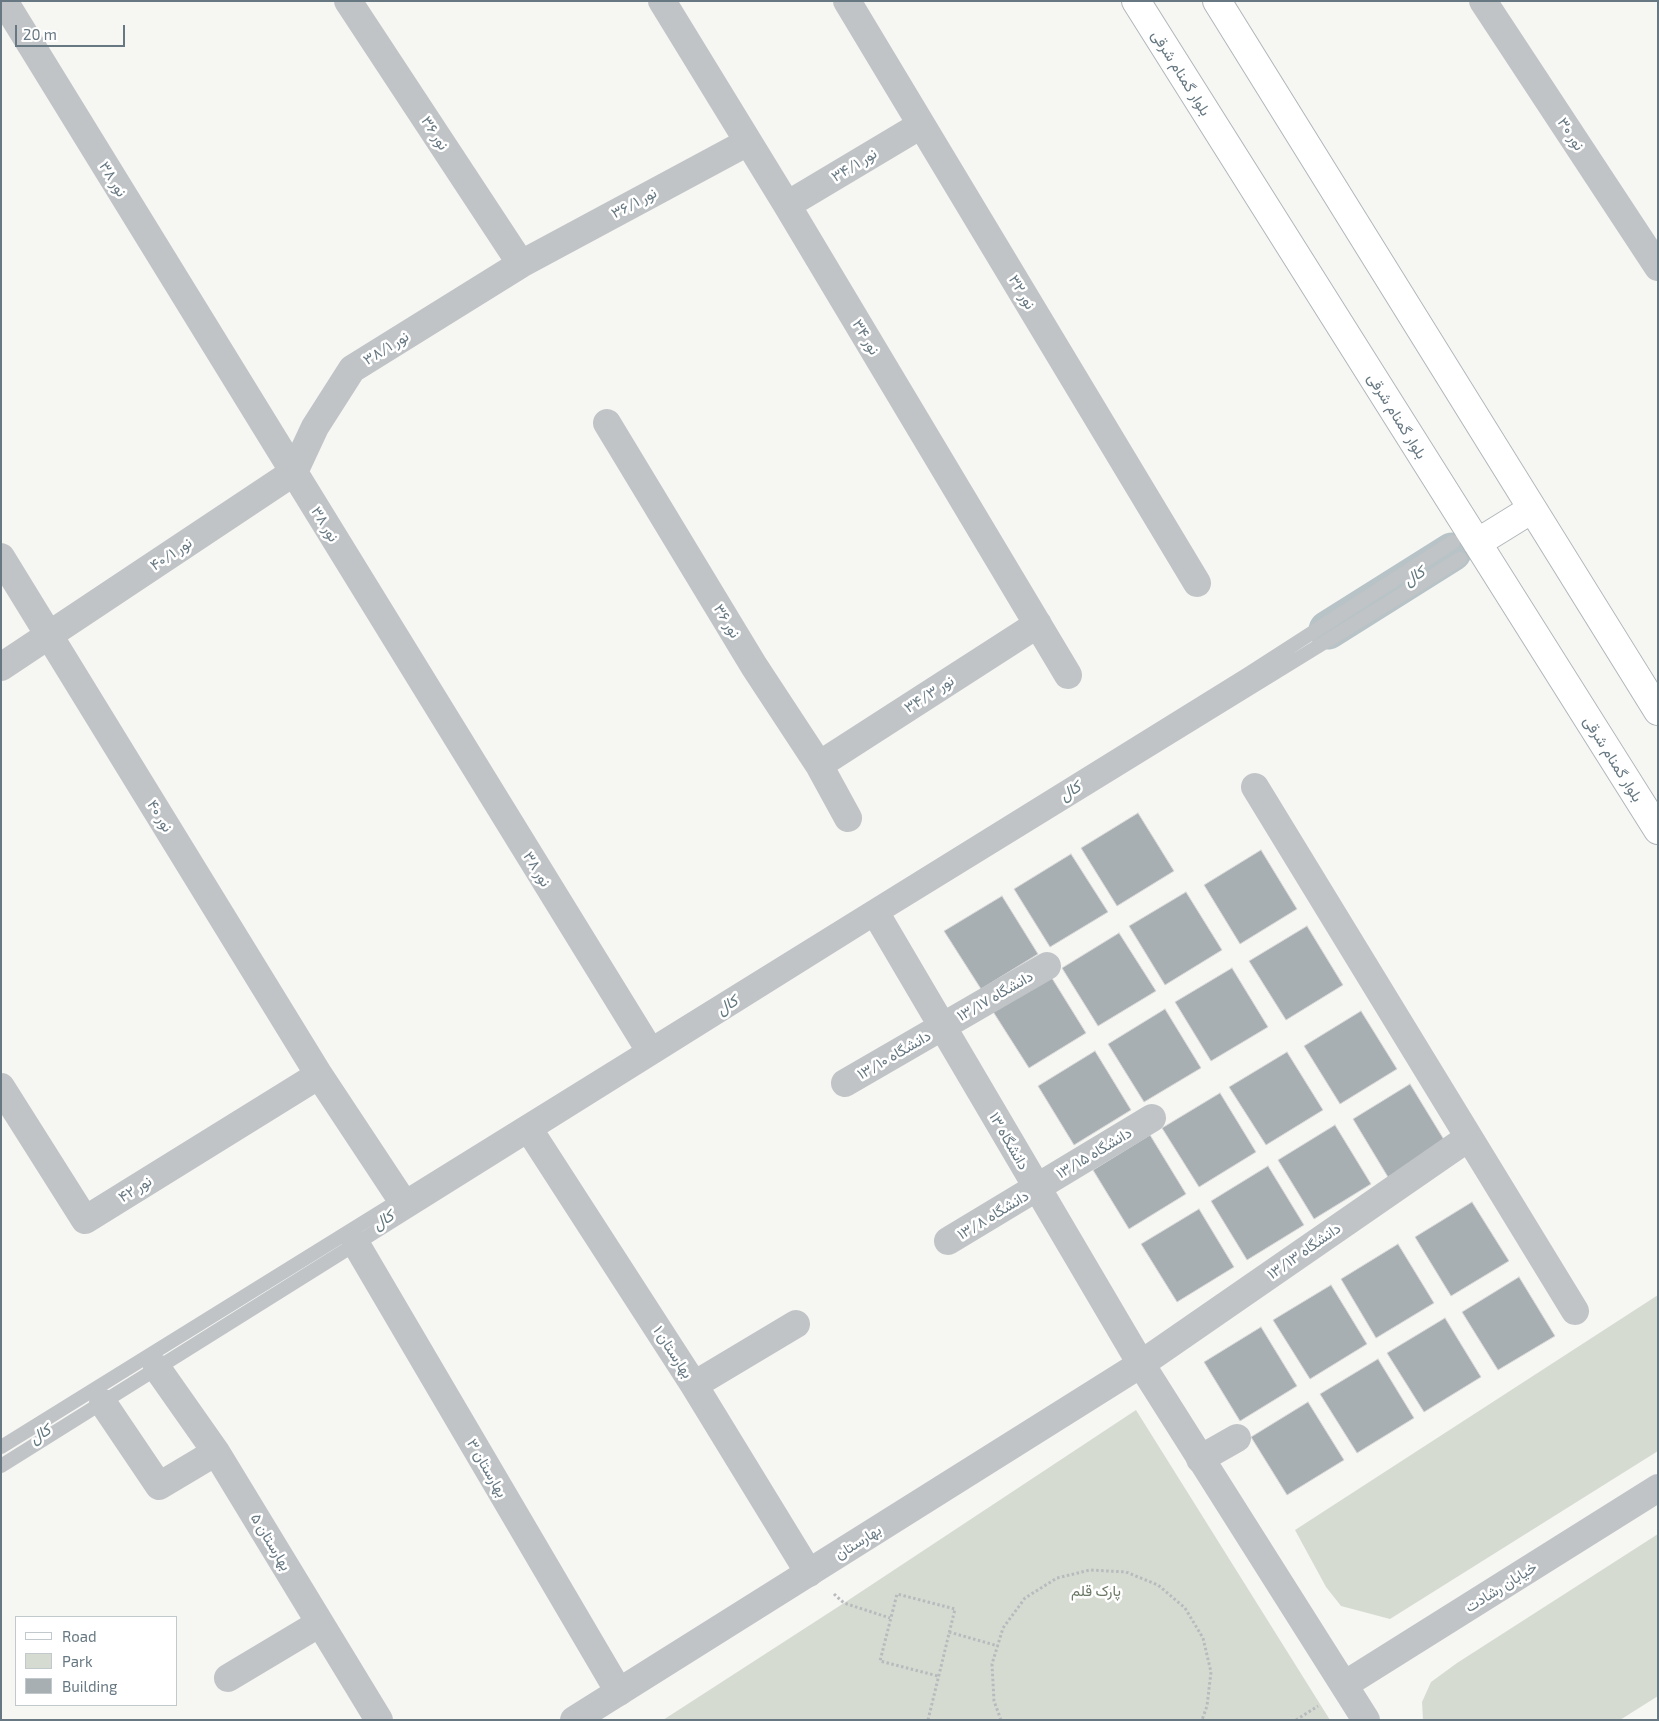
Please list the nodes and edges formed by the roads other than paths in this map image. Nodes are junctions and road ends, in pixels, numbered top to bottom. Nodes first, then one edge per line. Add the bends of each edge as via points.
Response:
1 (4, 1) edge
2 (348, 1) edge
3 (662, 1) edge
4 (848, 1) edge
5 (1136, 1) edge
6 (1217, 1) edge
7 (1483, 1) edge
8 (921, 125) junction
9 (748, 142) junction
10 (787, 205) junction
11 (521, 264) junction
12 (1658, 267) edge
13 (607, 423) dead end
14 (294, 472) junction
15 (1532, 509) junction
16 (1463, 548) junction
17 (1, 557) edge
18 (1197, 583) dead end
19 (1038, 624) junction
20 (49, 637) junction
21 (1, 667) edge
22 (1068, 675) dead end
23 (1658, 711) edge
24 (820, 765) junction
25 (1254, 787) dead end
26 (848, 818) dead end
27 (1658, 830) edge
28 (878, 917) junction
29 (1047, 966) dead end
30 (942, 1026) junction
31 (647, 1046) junction
32 (319, 1075) junction
33 (845, 1083) dead end
34 (1, 1087) edge
35 (1152, 1118) dead end
36 (532, 1134) junction
37 (1468, 1138) junction
38 (1037, 1188) junction
39 (401, 1199) junction
40 (948, 1241) dead end
41 (356, 1244) junction
42 (1575, 1311) dead end
43 (796, 1324) dead end
44 (1141, 1364) junction
45 (157, 1368) junction
46 (694, 1385) junction
47 (103, 1403) junction
48 (1237, 1438) dead end
49 (1, 1447) edge
50 (216, 1452) junction
51 (1200, 1459) junction
52 (1, 1466) edge
53 (1658, 1488) edge
54 (809, 1573) junction
55 (320, 1623) junction
56 (228, 1678) dead end
57 (1344, 1685) junction
58 (619, 1692) junction
59 (379, 1720) edge
60 (574, 1720) edge
61 (1366, 1720) edge

1 - 14 street, نور ۳۸
2 - 11 street, نور ۳۶
3 - 9 street, نور ۳۴
4 - 8 street, نور ۳۲
5 - 16 main road, بلوار گمنام شرقی
6 - 15 main road
7 - 12 street, نور ۳۰
8 - 10 street, نور ۳۴/۱
8 - 18 street, نور ۳۲
9 - 10 street, نور ۳۴
9 - 11 street, نور ۳۶/۱
10 - 19 street, نور ۳۴
11 - 14 street, نور ۳۸/۱ via 352,369 315,427
13 - 24 street, نور ۳۶ via 754,666
14 - 20 street, نور ۴۰/۱
14 - 31 street, نور ۳۸
15 - 16 main road
15 - 23 main road
16 - 27 main road, بلوار گمنام شرقی
16 - 28 lane
16 - 31 lane via 1248,674
17 - 20 street, نور ۴۰
19 - 22 street, نور ۳۴
19 - 24 street, نور ۳۴/۳
20 - 21 street, نور ۴۰/۱
20 - 32 street, نور ۴۰
24 - 26 street, نور ۳۶
25 - 37 street
28 - 30 street, دانشگاه ۱۳
28 - 36 lane
29 - 30 street, دانشگاه ۱۳/۱۷
30 - 33 street, دانشگاه ۱۳/۱۰
30 - 38 street, دانشگاه ۱۳
31 - 39 lane
32 - 34 street, نور ۴۲ via 85,1220
32 - 39 street, نور ۴۰
35 - 38 street, دانشگاه ۱۳/۱۵
36 - 41 lane
36 - 46 street, بهارستان ۱
37 - 42 street
37 - 44 street, دانشگاه ۱۳/۱۳
38 - 40 street, دانشگاه ۱۳/۸
38 - 44 street, دانشگاه ۱۳
39 - 49 lane
41 - 45 lane
41 - 58 street, بهارستان ۳
43 - 46 street
44 - 51 street, دانشگاه ۱۳
44 - 54 street, بهارستان
45 - 47 lane
45 - 50 street, بهارستان ۵
46 - 54 street, بهارستان ۱
47 - 50 street via 159,1486
47 - 52 lane
48 - 51 street
50 - 55 street, بهارستان ۵
51 - 57 street, دانشگاه ۱۳
53 - 57 street, خیابان رشادت
54 - 58 street, بهارستان
55 - 56 street
55 - 59 street, بهارستان ۵
57 - 61 street, دانشگاه ۱۳
58 - 60 street, بهارستان

